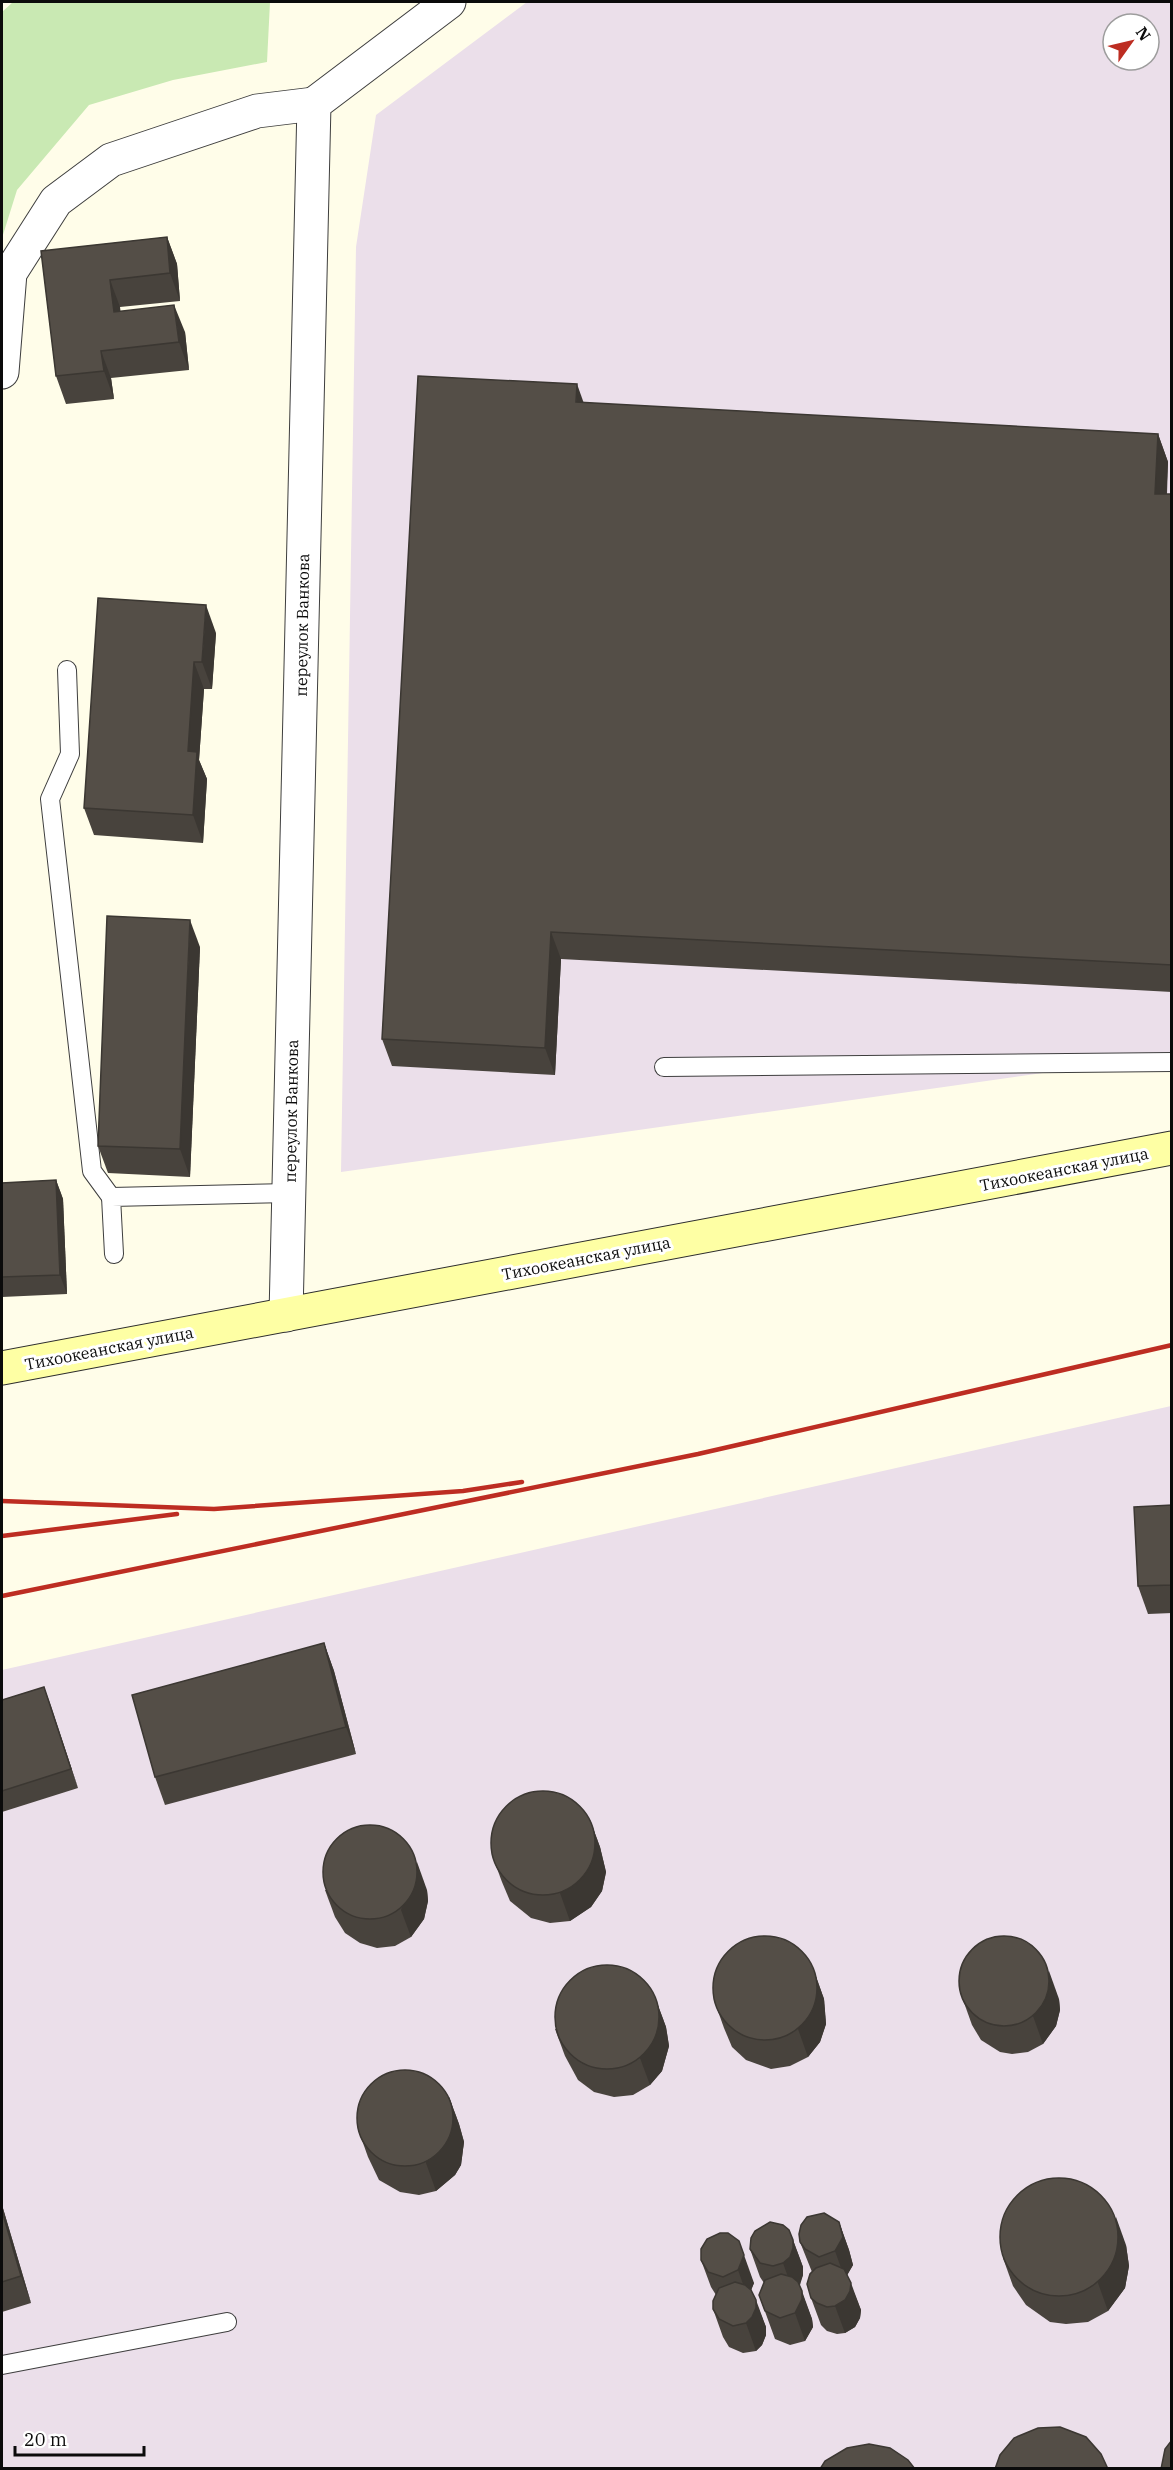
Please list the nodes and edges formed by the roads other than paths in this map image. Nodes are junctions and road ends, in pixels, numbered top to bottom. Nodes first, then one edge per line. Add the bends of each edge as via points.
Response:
1 (449, 2) edge
2 (314, 104) junction
3 (2, 372) edge
4 (67, 670) dead end
5 (1172, 1062) edge
6 (664, 1067) dead end
7 (1172, 1148) edge
8 (289, 1193) junction
9 (111, 1197) junction
10 (114, 1254) dead end
11 (286, 1315) junction
12 (2, 1368) edge
13 (226, 2322) dead end
14 (2, 2366) edge

1 - 2 street
2 - 3 street via 257,111 111,160 56,201 10,273
2 - 8 street, переулок Ванкова
4 - 9 lane via 70,754 50,799 92,1171
5 - 6 lane
7 - 11 main road, Тихоокеанская улица
8 - 9 lane
8 - 11 street, переулок Ванкова
9 - 10 lane
11 - 12 main road, Тихоокеанская улица
13 - 14 lane

